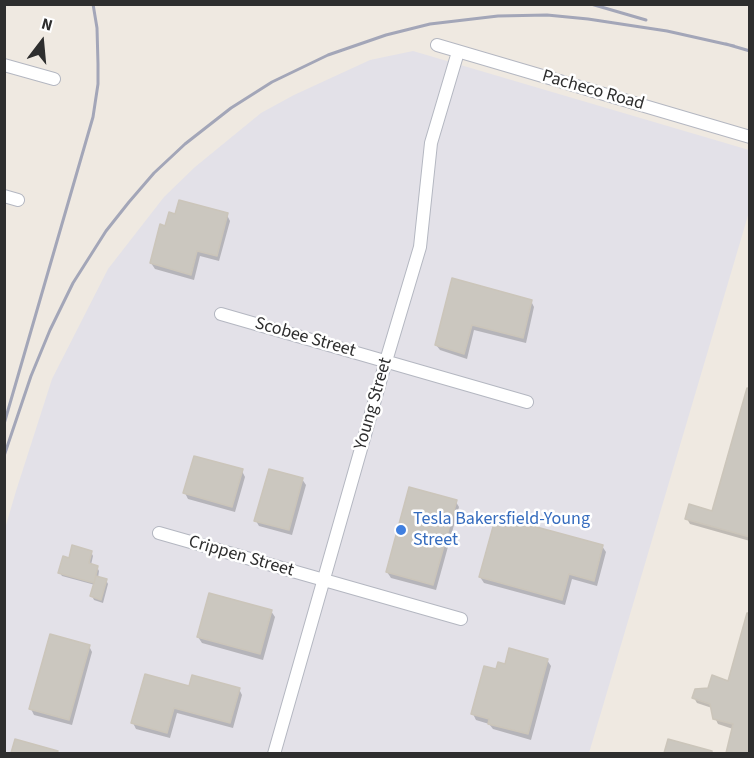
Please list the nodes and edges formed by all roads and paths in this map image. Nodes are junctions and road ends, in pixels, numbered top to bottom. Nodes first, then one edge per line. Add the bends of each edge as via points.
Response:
1 (436, 45) dead end
2 (458, 51) junction
3 (4, 65) edge
4 (54, 79) dead end
5 (750, 137) edge
6 (4, 196) edge
7 (18, 200) dead end
8 (221, 314) dead end
9 (386, 361) junction
10 (527, 402) dead end
11 (159, 533) dead end
12 (323, 581) junction
13 (461, 619) dead end
14 (274, 753) edge

1 - 2 street, Pacheco Road
2 - 5 street, Pacheco Road
2 - 9 street, Young Street via 431,143 420,247
3 - 4 street
6 - 7 street
8 - 9 street, Scobee Street
9 - 10 street, Scobee Street
9 - 12 street, Young Street
11 - 12 street, Crippen Street
12 - 13 street, Crippen Street
12 - 14 street, Young Street

